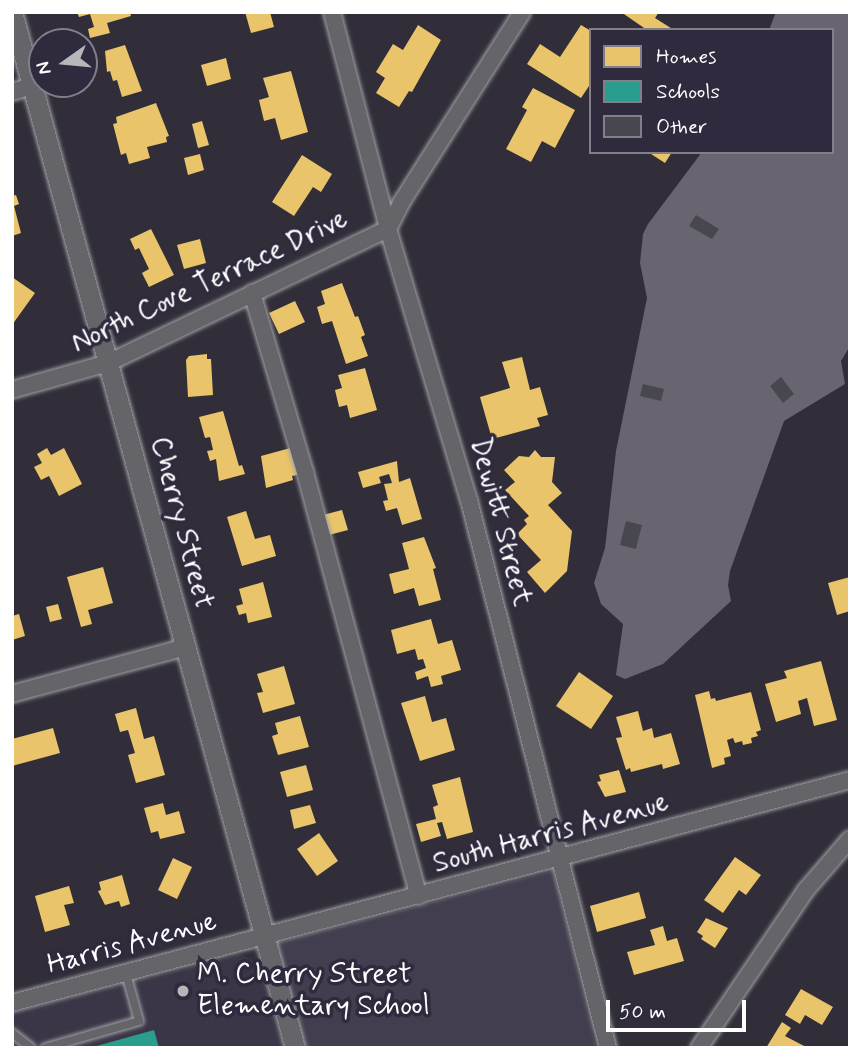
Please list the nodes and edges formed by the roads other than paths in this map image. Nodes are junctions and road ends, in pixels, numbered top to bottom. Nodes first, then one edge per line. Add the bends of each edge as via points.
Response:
1 (12, 12) edge
2 (332, 12) edge
3 (522, 12) edge
4 (28, 71) edge
5 (35, 98) edge
6 (388, 229) junction
7 (252, 293) junction
8 (108, 363) junction
9 (12, 390) edge
10 (186, 647) junction
11 (12, 694) edge
12 (850, 780) edge
13 (850, 839) edge
14 (562, 859) junction
15 (419, 897) junction
16 (265, 937) junction
17 (126, 973) junction
18 (12, 1003) edge
19 (12, 1033) edge
20 (31, 1048) edge
21 (45, 1048) edge
22 (295, 1048) edge
23 (608, 1048) edge
24 (699, 1048) edge

1 - 4 street, Cherry Street
2 - 6 street, Dewitt Street
3 - 6 street
5 - 8 street, Cherry Street
6 - 7 street, North Cove Terrace Drive
6 - 14 street, Dewitt Street via 468,500
7 - 8 street, North Cove Terrace Drive
7 - 15 street
8 - 9 street, North Cove Terrace Drive
8 - 10 street, Cherry Street
10 - 11 street
10 - 16 street, Cherry Street
12 - 14 street, South Harris Avenue
13 - 24 street via 806,890
14 - 15 street, South Harris Avenue
14 - 23 street, Dewitt Street
15 - 16 street, South Harris Avenue
16 - 17 street, Harris Avenue
16 - 22 street, Cherry Street
17 - 18 street, Harris Avenue
17 - 21 lane via 139,1021
19 - 20 lane

